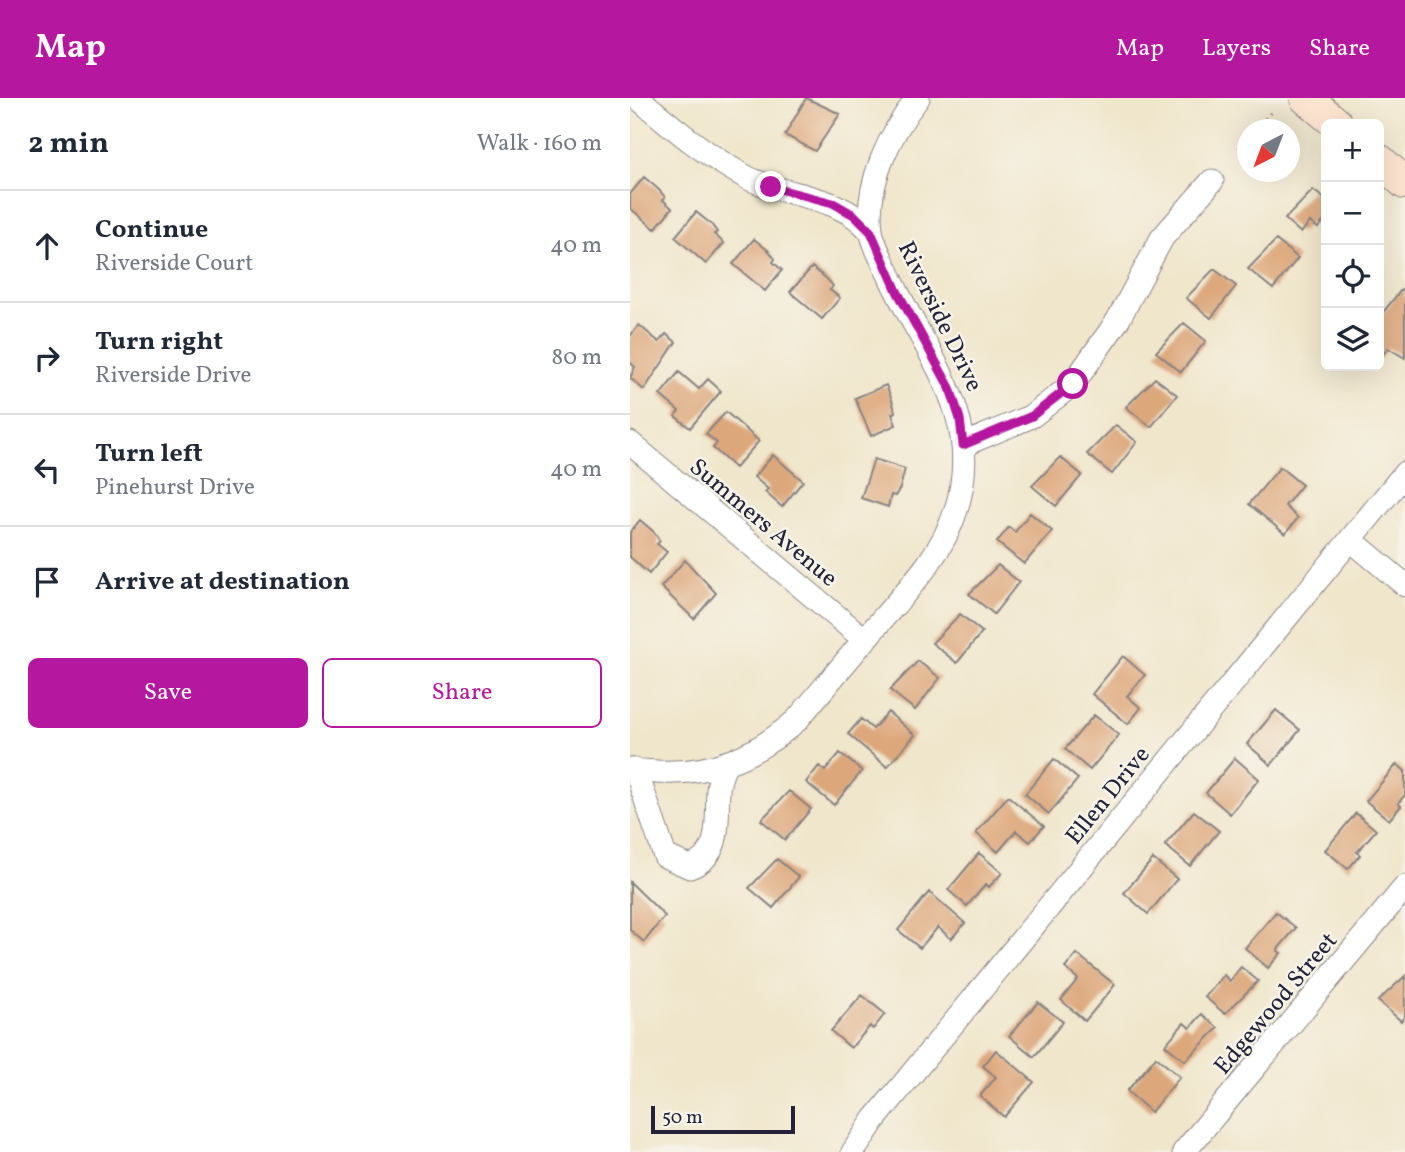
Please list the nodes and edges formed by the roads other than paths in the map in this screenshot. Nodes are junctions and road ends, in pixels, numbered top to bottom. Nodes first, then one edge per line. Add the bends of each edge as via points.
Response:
1 (638, 98) edge
2 (918, 98) edge
3 (1306, 98) edge
4 (1331, 119) edge
5 (1384, 164) edge
6 (1212, 181) dead end
7 (1405, 183) edge
8 (871, 232) junction
9 (630, 443) edge
10 (963, 445) junction
11 (1405, 473) edge
12 (1351, 541) junction
13 (1405, 585) edge
14 (864, 640) junction
15 (724, 765) junction
16 (633, 770) edge
17 (1405, 887) edge
18 (853, 1152) edge
19 (1184, 1152) edge

1 - 8 street via 722,163 771,187 833,203
2 - 8 street, Riverside Drive via 884,157 872,204
3 - 4 main road
5 - 7 main road
6 - 10 street via 1163,238 1118,320 1073,384 1032,416
8 - 10 street, Riverside Drive via 950,388
9 - 14 street, Summers Avenue
10 - 14 street, Riverside Drive via 961,492 946,536 924,570
11 - 12 street, Ellen Drive
12 - 13 street
12 - 18 street, Ellen Drive via 873,1120
14 - 15 street, Riverside Drive via 787,729 757,751
15 - 16 street, Riverside Drive via 686,772
15 - 16 street via 710,854 690,867 665,856
17 - 19 street, Edgewood Street

